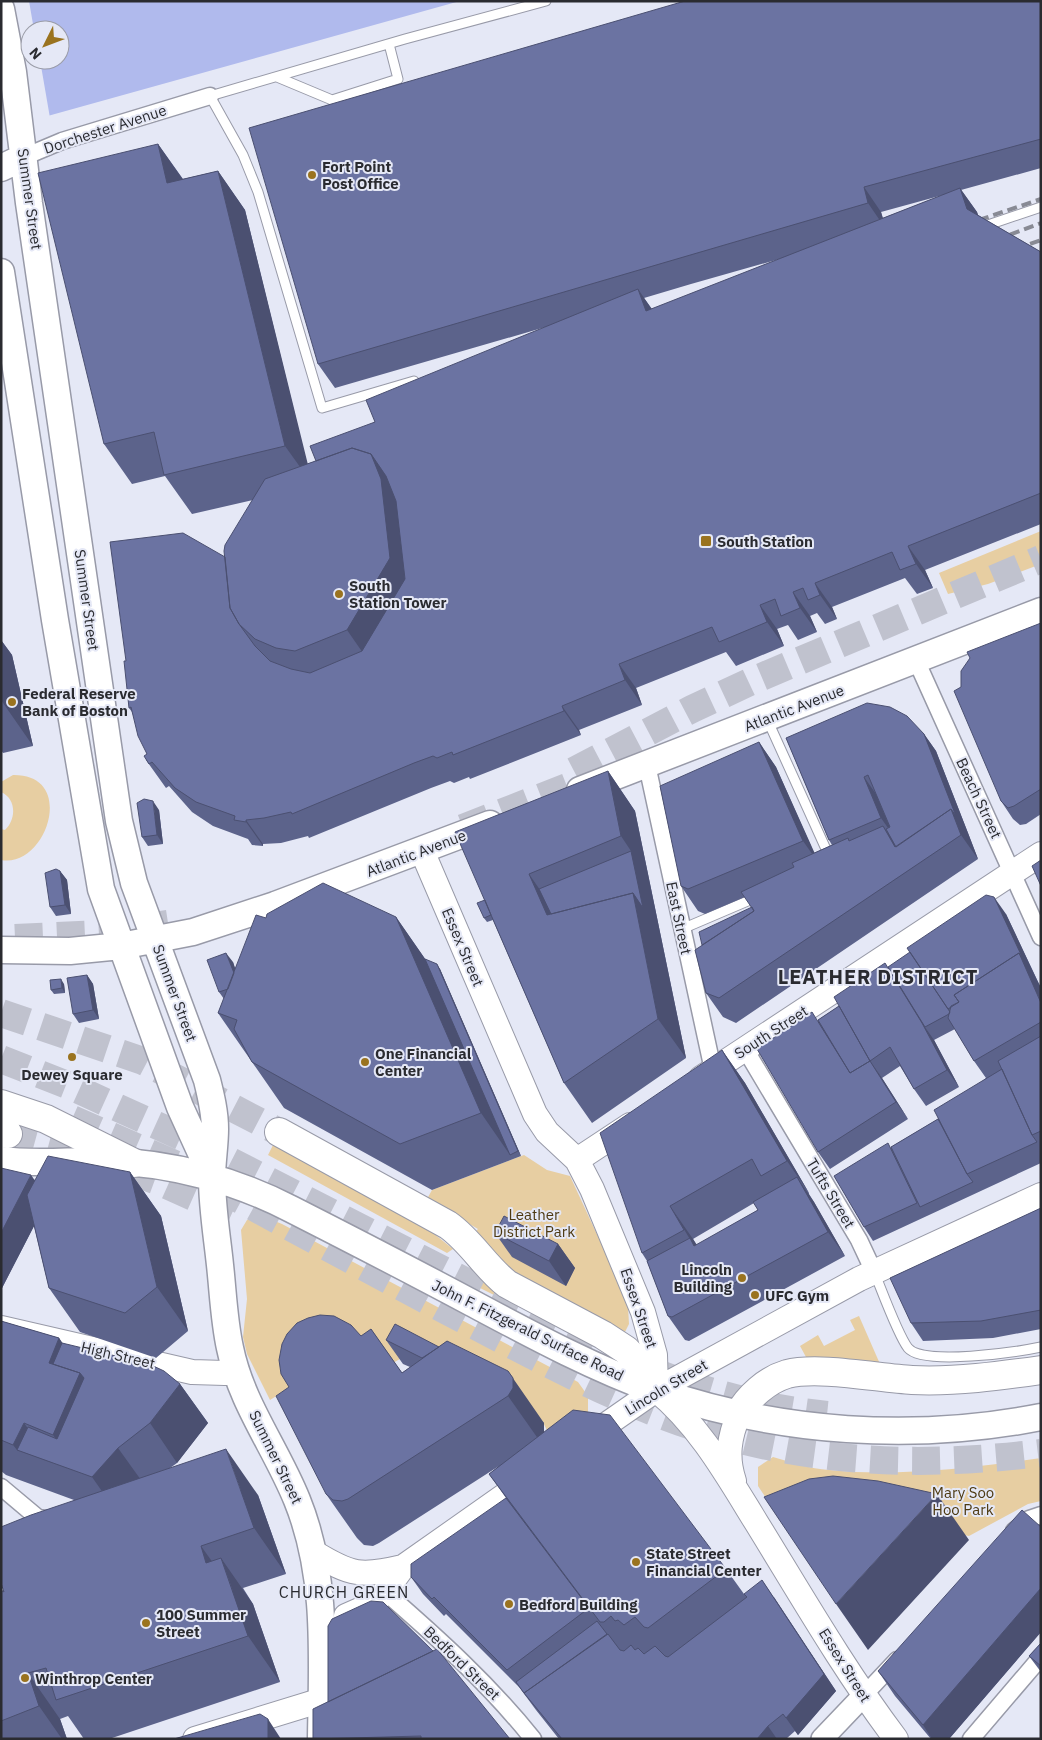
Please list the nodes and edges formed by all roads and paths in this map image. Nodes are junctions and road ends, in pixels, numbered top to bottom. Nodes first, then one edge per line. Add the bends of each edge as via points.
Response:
1 (546, 1) edge
2 (1, 9) edge
3 (389, 44) junction
4 (277, 77) junction
5 (210, 96) junction
6 (13, 162) edge
7 (1041, 207) edge
8 (973, 230) edge
9 (1, 272) edge
10 (427, 378) edge
11 (1041, 611) edge
12 (916, 660) junction
13 (767, 719) junction
14 (647, 765) junction
15 (558, 799) edge
16 (513, 816) edge
17 (422, 851) junction
18 (1041, 854) edge
19 (824, 868) edge
20 (1012, 873) junction
21 (770, 892) edge
22 (682, 929) junction
23 (1041, 937) edge
24 (155, 940) junction
25 (122, 946) junction
26 (1, 950) edge
27 (745, 1049) junction
28 (713, 1070) junction
29 (680, 1092) edge
30 (1, 1104) edge
31 (648, 1113) edge
32 (279, 1132) tunnel mouth
33 (1, 1160) edge
34 (577, 1160) junction
35 (134, 1163) junction
36 (840, 1177) edge
37 (212, 1178) junction
38 (825, 1186) junction
39 (1041, 1195) edge
40 (874, 1272) junction
41 (5, 1335) edge
42 (1041, 1347) edge
43 (235, 1370) junction
44 (1041, 1370) edge
45 (656, 1390) junction
46 (738, 1414) junction
47 (1041, 1417) edge
48 (571, 1448) edge
49 (548, 1464) edge
50 (1, 1487) edge
51 (738, 1494) junction
52 (1041, 1515) edge
53 (38, 1518) junction
54 (74, 1522) edge
55 (29, 1533) edge
56 (1000, 1545) edge
57 (315, 1553) junction
58 (403, 1567) junction
59 (385, 1592) junction
60 (322, 1621) junction
61 (906, 1649) edge
62 (1041, 1657) edge
63 (864, 1695) junction
64 (322, 1700) junction
65 (195, 1739) edge
66 (321, 1739) edge
67 (533, 1739) edge
68 (822, 1739) edge
69 (896, 1739) edge
70 (971, 1739) edge

1 - 3 lane
2 - 6 main road, Summer Street via 20,128
3 - 4 lane
3 - 4 lane via 398,79 332,100
4 - 5 lane
5 - 6 street, Dorchester Avenue via 62,141
5 - 10 lane via 243,155 261,202 322,408
6 - 24 main road, Summer Street via 119,821 134,883
7 - 8 lane
9 - 25 main road, Summer Street via 55,620 100,879
11 - 12 main road, Atlantic Avenue
12 - 13 main road, Atlantic Avenue
12 - 20 street, Beach Street
13 - 14 main road, Atlantic Avenue
13 - 19 lane via 834,864
14 - 15 main road, Atlantic Avenue
14 - 22 street, East Street
16 - 17 main road, Atlantic Avenue
17 - 24 main road, Atlantic Avenue via 247,915
17 - 34 main road, Essex Street via 535,1114 547,1132
18 - 20 main road, South Street
20 - 23 street, Beach Street
20 - 27 main road, South Street
21 - 22 lane
22 - 28 street, East Street
24 - 25 main road, Atlantic Avenue
24 - 37 main road, Summer Street via 213,1104
25 - 26 main road, Atlantic Avenue via 70,951
25 - 37 main road, Summer Street via 180,1107
27 - 28 main road, South Street
27 - 38 street, Tufts Street
28 - 29 main road, South Street
30 - 35 highway via 46,1119
31 - 34 main road
32 - 45 highway via 448,1224 508,1284 626,1350 646,1371
33 - 35 main road, John F. Fitzgerald Surface Road via 29,1164
34 - 45 main road, Essex Street via 643,1312 655,1355
35 - 37 main road, John F. Fitzgerald Surface Road
36 - 38 street
37 - 43 main road, Summer Street via 227,1327
37 - 45 main road, John F. Fitzgerald Surface Road via 274,1200 558,1347
38 - 40 street, Tufts Street via 859,1240
39 - 40 main road, Lincoln Street
40 - 42 lane, Tufts Street via 905,1343 913,1352 931,1357 1018,1352
40 - 45 main road, Lincoln Street
41 - 43 main road, High Street via 192,1372 225,1373
43 - 57 main road, Summer Street via 253,1412 280,1460
44 - 46 highway via 999,1376 914,1380 787,1374 750,1398
45 - 46 main road, John F. Fitzgerald Surface Road
45 - 48 main road, Lincoln Street
45 - 51 main road, Essex Street via 689,1420
46 - 47 main road, John F. Fitzgerald Surface Road via 808,1425 903,1430 976,1427
46 - 51 main road via 729,1454
49 - 58 main road
50 - 53 street
51 - 63 main road, Essex Street
52 - 56 street via 1023,1523
53 - 54 street
53 - 55 street
57 - 58 main road via 352,1572 366,1574
57 - 60 main road, Summer Street
58 - 59 main road
59 - 60 main road via 356,1613
59 - 67 street, Bedford Street via 464,1662
60 - 64 main road, Summer Street
61 - 63 street
62 - 70 street
63 - 68 street
63 - 69 main road, Essex Street
64 - 65 main road
64 - 66 main road, Summer Street

